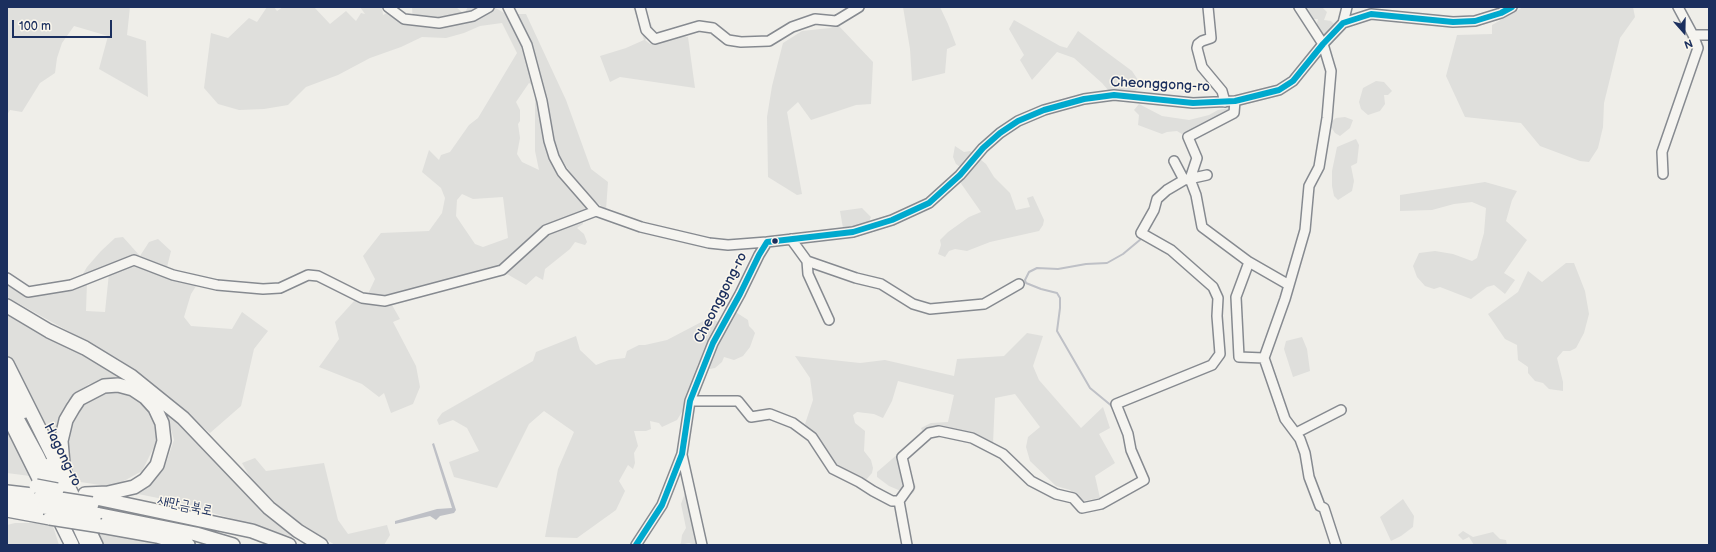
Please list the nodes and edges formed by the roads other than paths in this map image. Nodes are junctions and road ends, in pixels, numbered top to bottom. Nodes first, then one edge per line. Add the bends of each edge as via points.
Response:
1 (388, 7) edge
2 (489, 7) edge
3 (508, 7) edge
4 (640, 7) edge
5 (859, 7) edge
6 (1208, 7) edge
7 (1299, 7) edge
8 (1347, 7) edge
9 (1512, 7) edge
10 (1678, 7) edge
11 (1343, 23) junction
12 (1693, 35) junction
13 (1709, 36) edge
14 (1323, 44) junction
15 (1235, 101) junction
16 (1225, 102) junction
17 (1174, 161) dead end
18 (1663, 174) dead end
19 (1207, 175) dead end
20 (1187, 179) junction
21 (596, 211) junction
22 (791, 239) junction
23 (767, 242) junction
24 (807, 261) junction
25 (1249, 262) junction
26 (7, 278) edge
27 (1020, 284) dead end
28 (1289, 285) junction
29 (7, 306) edge
30 (829, 320) dead end
31 (1264, 358) junction
32 (7, 364) edge
33 (7, 380) edge
34 (7, 399) edge
35 (690, 401) junction
36 (1341, 410) dead end
37 (8, 416) edge
38 (1296, 433) junction
39 (682, 454) junction
40 (7, 484) edge
41 (68, 486) junction
42 (7, 492) edge
43 (899, 501) junction
44 (7, 502) edge
45 (46, 506) junction
46 (7, 510) edge
47 (94, 510) junction
48 (7, 521) edge
49 (63, 545) edge
50 (72, 545) edge
51 (79, 545) edge
52 (87, 545) edge
53 (96, 545) edge
54 (168, 545) edge
55 (188, 545) edge
56 (233, 545) edge
57 (269, 545) edge
58 (289, 545) edge
59 (321, 545) edge
60 (636, 545) edge
61 (702, 545) edge
62 (907, 545) edge
63 (1336, 545) edge

1 - 2 street via 404,19 439,23 474,16
3 - 21 street via 527,45 554,157 562,172
4 - 5 street via 646,30 655,39 699,26 713,28 728,40 740,42 769,41 792,27 815,19 836,21
6 - 16 street via 1211,38 1198,44 1198,48 1202,67 1222,91
7 - 14 street
8 - 11 street
9 - 11 street, Cheonggong-ro via 1475,21 1453,22 1371,14
10 - 12 street
11 - 14 street, Cheonggong-ro
12 - 13 street
12 - 18 street via 1698,48 1662,152
14 - 15 street, Cheonggong-ro via 1293,81 1279,90
14 - 28 street via 1331,71 1327,118 1319,167 1309,186 1305,230
15 - 16 street, Cheonggong-ro
15 - 20 street via 1234,113 1188,137 1197,158
16 - 22 street, Cheonggong-ro via 1193,103 1114,95 1084,99 1044,110 1018,121 1000,133 929,203 892,220 853,232
17 - 20 street
19 - 20 street
20 - 25 street via 1196,195 1202,227
20 - 43 street via 1167,190 1158,199 1141,232 1170,250 1213,287 1218,298 1220,354 1212,365 1116,404 1144,480 1102,504 1082,508 1074,498 1056,494 1031,481 1003,454 972,438 939,431 930,434 902,457 909,487
21 - 23 street, Cheonggong-ro via 641,227 710,243 728,245
21 - 26 street via 546,230 502,270 385,301 362,298 318,276 308,275 280,288 263,289 217,285 173,275 134,260 72,285 28,292
22 - 23 street, Cheonggong-ro
22 - 24 street
23 - 35 street, Cheonggong-ro via 713,343
24 - 27 street via 881,284 913,304 930,310 984,304
24 - 30 street via 808,274
25 - 28 street
25 - 31 street via 1236,297 1239,357
28 - 31 street
29 - 59 highway via 131,376 183,418 269,508
31 - 38 street via 1285,419
32 - 41 highway
33 - 52 main road, Hagong-ro via 53,470
34 - 51 main road, Hagong-ro via 38,456
35 - 39 street, Cheonggong-ro
35 - 43 street via 738,400 751,417 770,414 793,423 812,437 833,469 892,501
36 - 38 street
37 - 45 highway
38 - 63 street via 1305,453 1309,477 1320,506 1324,508
39 - 60 street, Cheonggong-ro via 662,505
39 - 61 street
40 - 45 highway
41 - 47 highway via 61,441 66,420 78,399 104,386 118,385 145,396 156,408 162,423 164,441 157,465 145,480 134,487 108,494
41 - 53 highway
42 - 45 highway
43 - 62 street
44 - 45 highway
45 - 46 highway
45 - 47 highway, bridge
45 - 47 highway, bridge
45 - 48 highway
45 - 49 highway
45 - 50 highway
47 - 54 highway
47 - 55 highway via 157,536
47 - 56 highway, 새만금북로
47 - 57 highway, 새만금북로 via 199,524
47 - 58 highway via 99,499 252,531

